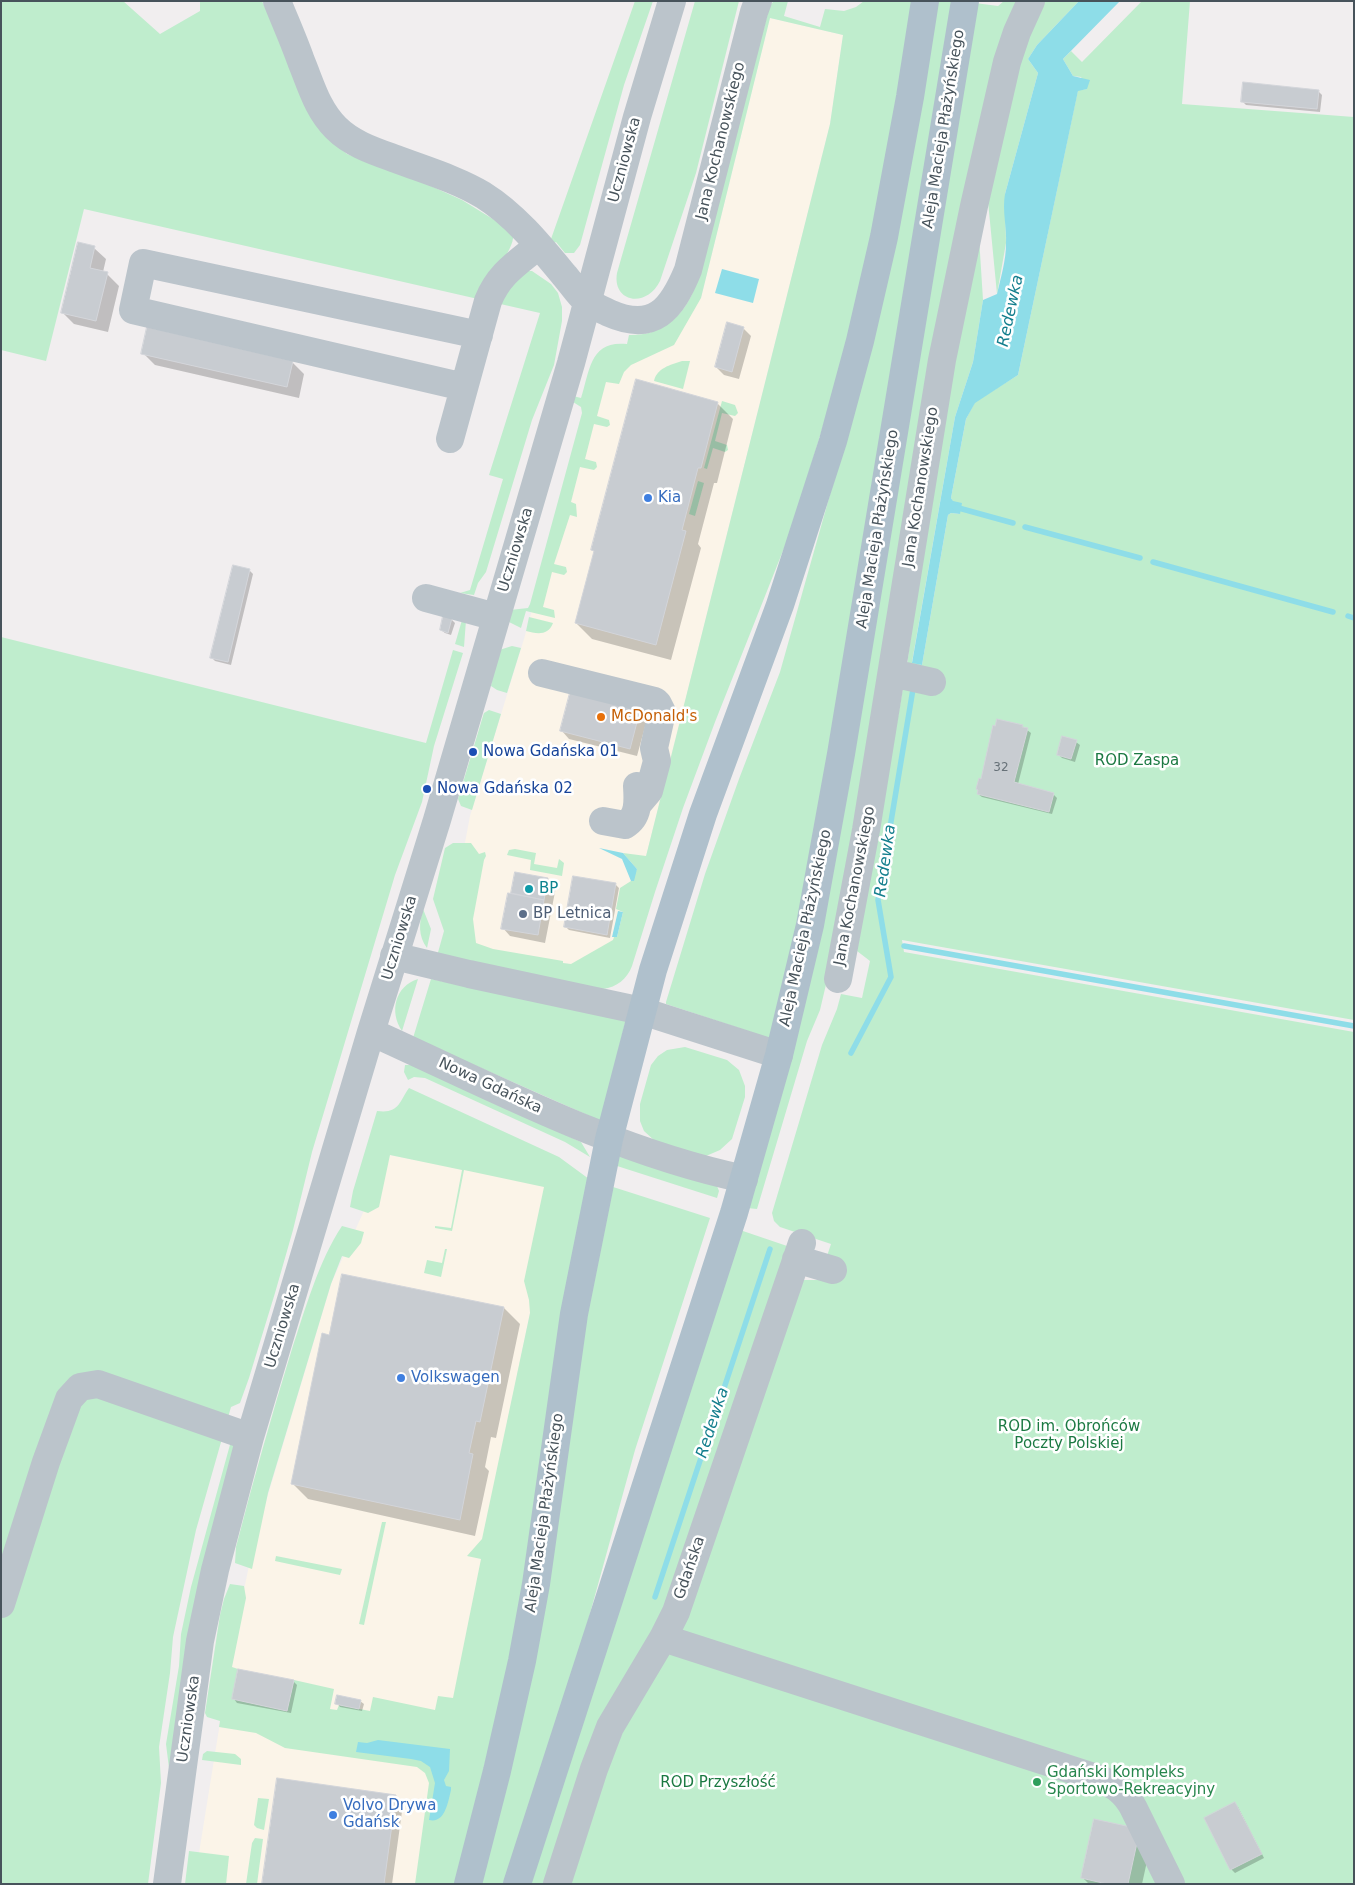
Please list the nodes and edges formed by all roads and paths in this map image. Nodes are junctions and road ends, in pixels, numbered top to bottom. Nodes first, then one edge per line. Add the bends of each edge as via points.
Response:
1 (277, 1) edge
2 (672, 1) edge
3 (758, 1) edge
4 (925, 1) edge
5 (965, 1) edge
6 (1032, 1) edge
7 (538, 246) junction
8 (587, 302) junction
9 (479, 335) junction
10 (464, 387) junction
11 (450, 439) dead end
12 (426, 598) dead end
13 (496, 618) junction
14 (542, 673) dead end
15 (892, 673) junction
16 (932, 682) dead end
17 (603, 821) dead end
18 (394, 956) junction
19 (838, 979) dead end
20 (642, 1011) junction
21 (371, 1032) junction
22 (779, 1054) junction
23 (609, 1139) junction
24 (744, 1179) junction
25 (833, 1270) dead end
26 (250, 1437) junction
27 (1, 1604) edge
28 (663, 1638) junction
29 (167, 1884) edge
30 (468, 1884) edge
31 (517, 1884) edge
32 (557, 1884) edge
33 (1171, 1884) edge

1 - 7 street via 314,96 323,114 337,129 352,141 443,176 482,195 502,208
2 - 8 street, Uczniowska
3 - 8 street, Jana Kochanowskiego via 688,270 679,291 659,314 647,319 624,320
4 - 20 main road, Aleja Macieja Płażyńskiego via 884,238 833,442 780,605 703,814
5 - 22 main road, Aleja Macieja Płażyńskiego via 841,754 810,925
6 - 15 street, Jana Kochanowskiego via 1007,62 974,206 944,350
7 - 8 street
7 - 9 street via 498,280 488,301
8 - 13 street, Uczniowska
9 - 10 street
9 - 10 street via 143,263 133,310
10 - 11 street
12 - 13 street
13 - 18 street, Uczniowska
14 - 17 street via 655,701 662,712 654,748 657,761 649,791 625,825
15 - 16 street
15 - 19 street, Jana Kochanowskiego
18 - 20 street
18 - 21 street, Uczniowska
20 - 22 street
20 - 23 main road, Aleja Macieja Płażyńskiego
21 - 23 street, Nowa Gdańska
21 - 26 street, Uczniowska
22 - 24 main road, Aleja Macieja Płażyńskiego
23 - 24 street via 707,1171
23 - 30 main road, Aleja Macieja Płażyńskiego via 574,1314 522,1661
24 - 31 main road, Aleja Macieja Płażyńskiego
25 - 28 street, Gdańska via 799,1251 676,1612
26 - 27 street via 98,1384 80,1387 70,1399 46,1462
26 - 29 street, Uczniowska via 200,1641
28 - 32 street, Gdańska via 610,1727
28 - 33 street via 1116,1786 1134,1807

